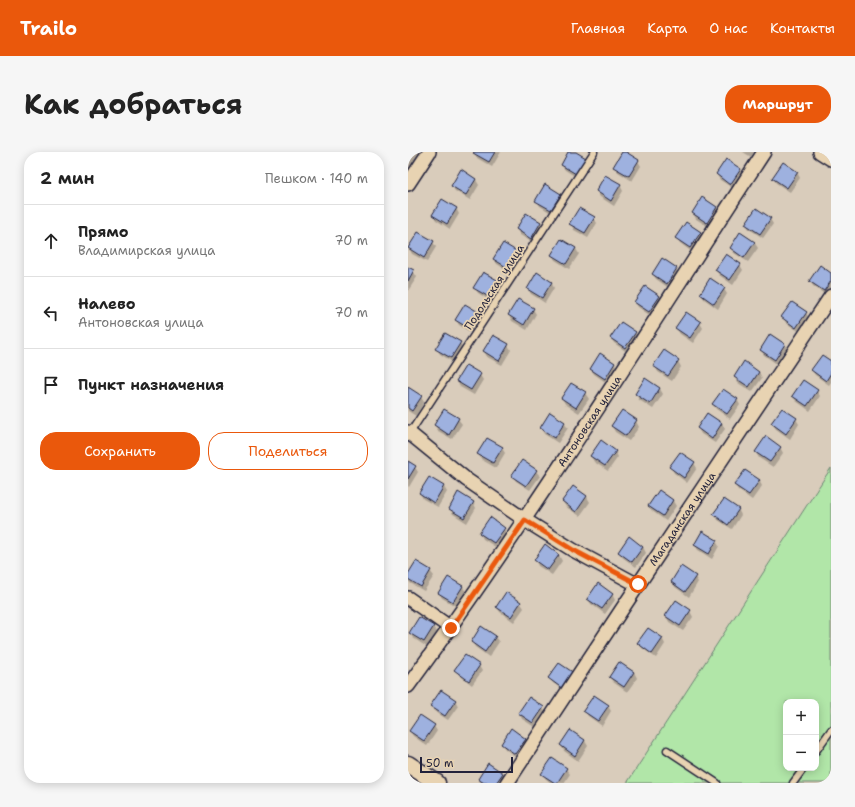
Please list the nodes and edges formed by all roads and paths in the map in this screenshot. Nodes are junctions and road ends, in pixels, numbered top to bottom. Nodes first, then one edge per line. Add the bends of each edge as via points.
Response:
1 (429, 152) edge
2 (594, 152) edge
3 (764, 152) edge
4 (820, 152) edge
5 (831, 160) edge
6 (408, 184) edge
7 (831, 296) edge
8 (409, 432) edge
9 (525, 520) junction
10 (638, 584) junction
11 (408, 598) edge
12 (451, 628) junction
13 (408, 686) edge
14 (831, 730) edge
15 (819, 747) edge
16 (667, 750) dead end
17 (408, 764) edge
18 (802, 771) edge
19 (438, 783) edge
20 (507, 783) edge
21 (717, 783) edge
22 (793, 783) edge

1 - 6 street
2 - 8 lane, Подольская улица
3 - 9 street, Антоновская улица
4 - 5 street
7 - 10 street, Магаданская улица
8 - 9 street via 467,480
9 - 10 street via 573,550
9 - 12 street, Антоновская улица
10 - 20 street, Магаданская улица
11 - 12 street
12 - 13 street, Антоновская улица
14 - 15 lane
16 - 21 lane
17 - 19 street
18 - 22 lane

